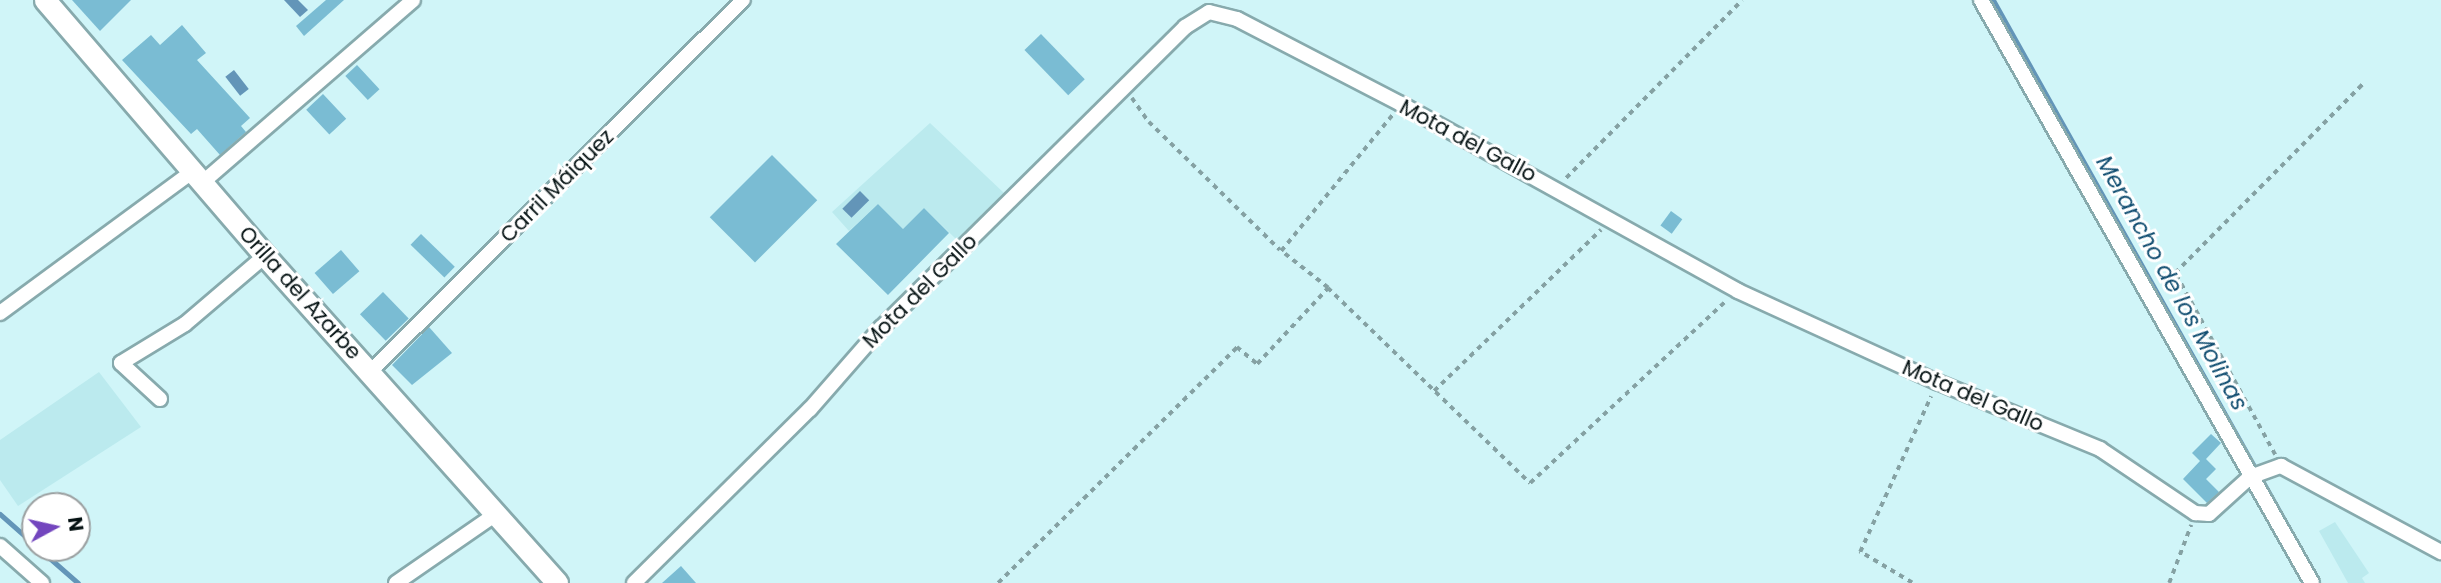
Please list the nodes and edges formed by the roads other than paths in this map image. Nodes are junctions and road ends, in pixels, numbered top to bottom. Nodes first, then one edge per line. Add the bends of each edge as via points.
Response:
1 (45, 0) edge
2 (413, 0) edge
3 (743, 0) edge
4 (1981, 0) edge
5 (197, 178) junction
6 (265, 256) junction
7 (0, 313) edge
8 (371, 371) junction
9 (160, 399) dead end
10 (2253, 476) junction
11 (496, 514) junction
12 (0, 546) edge
13 (2441, 552) edge
14 (42, 583) edge
15 (396, 583) edge
16 (557, 583) edge
17 (634, 583) edge
18 (2312, 583) edge

1 - 5 main road, Orilla del Azarbe
2 - 5 street
3 - 8 street, Carril Máiquez
4 - 10 street
5 - 6 main road, Orilla del Azarbe
5 - 7 street
6 - 8 main road, Orilla del Azarbe
6 - 9 street via 185,324 121,363
8 - 11 main road, Orilla del Azarbe
10 - 13 street via 2278,467
10 - 17 street, Mota del Gallo via 2220,507 2208,514 2195,513 2100,449 1937,382 1738,291 1401,104 1221,12 1196,17 881,328 810,409
10 - 18 street
11 - 15 street
11 - 16 main road, Orilla del Azarbe
12 - 14 street

